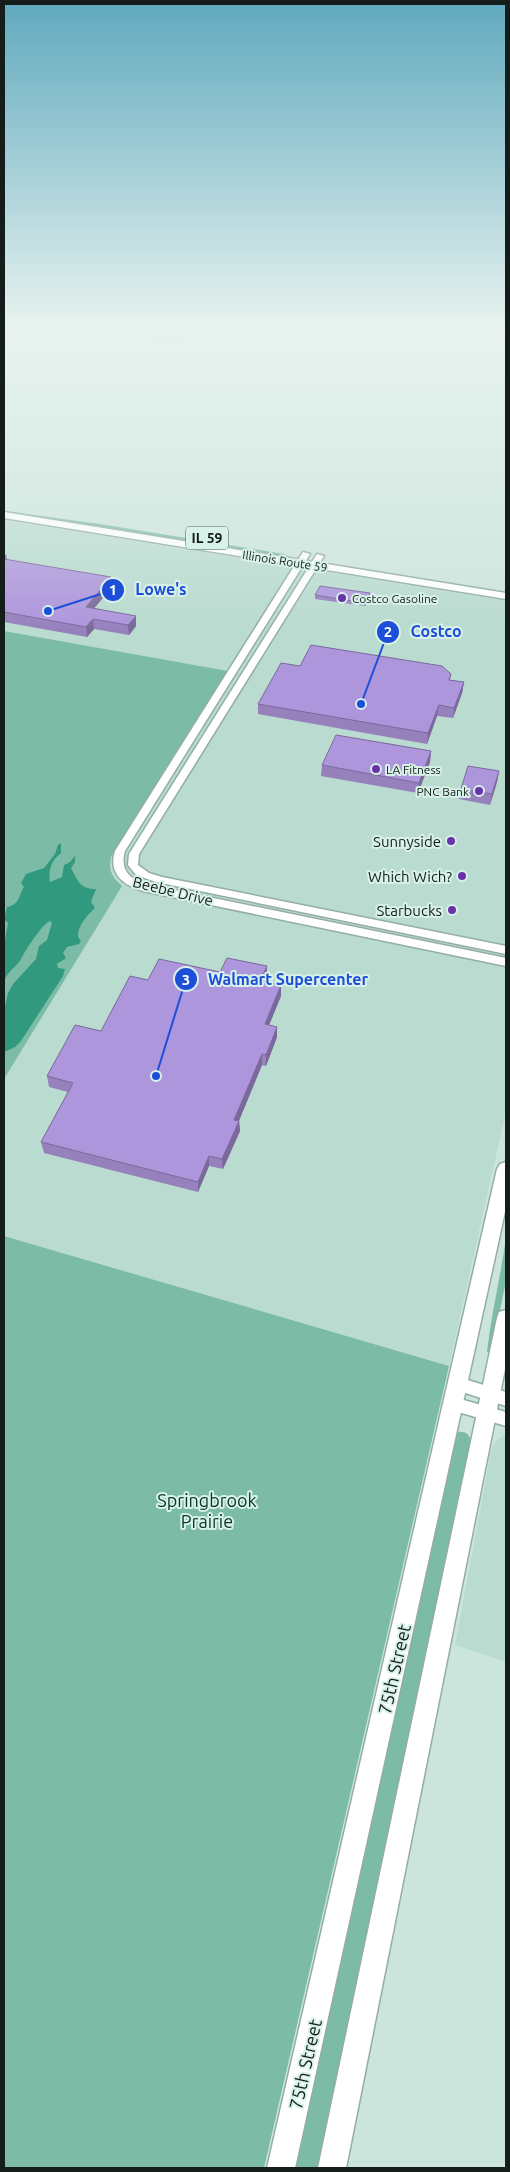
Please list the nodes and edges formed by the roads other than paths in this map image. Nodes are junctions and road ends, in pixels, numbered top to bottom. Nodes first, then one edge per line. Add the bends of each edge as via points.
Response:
1 (4, 505) edge
2 (4, 516) edge
3 (306, 554) junction
4 (317, 561) junction
5 (300, 563) junction
6 (506, 585) edge
7 (506, 596) edge
8 (506, 950) edge
9 (506, 962) edge
10 (506, 1169) edge
11 (506, 1318) edge
12 (456, 1394) junction
13 (497, 1406) edge
14 (281, 2168) edge
15 (332, 2168) edge

1 - 3 main road, Illinois Route 59 / IL 59
2 - 5 main road, Illinois Route 59 / IL 59
3 - 4 main road, Illinois Route 59 / IL 59
3 - 5 street, Beebe Drive
4 - 5 main road, Illinois Route 59 / IL 59
4 - 6 main road, Illinois Route 59 / IL 59
4 - 7 main road, Illinois Route 59 / IL 59
4 - 8 street, Beebe Drive via 134,854 133,866 144,875 162,880
5 - 9 street, Beebe Drive via 120,851 116,862 119,872 130,882 143,887
10 - 12 main road, 75th Street
11 - 13 main road
12 - 13 street
12 - 14 main road, 75th Street
13 - 15 main road

